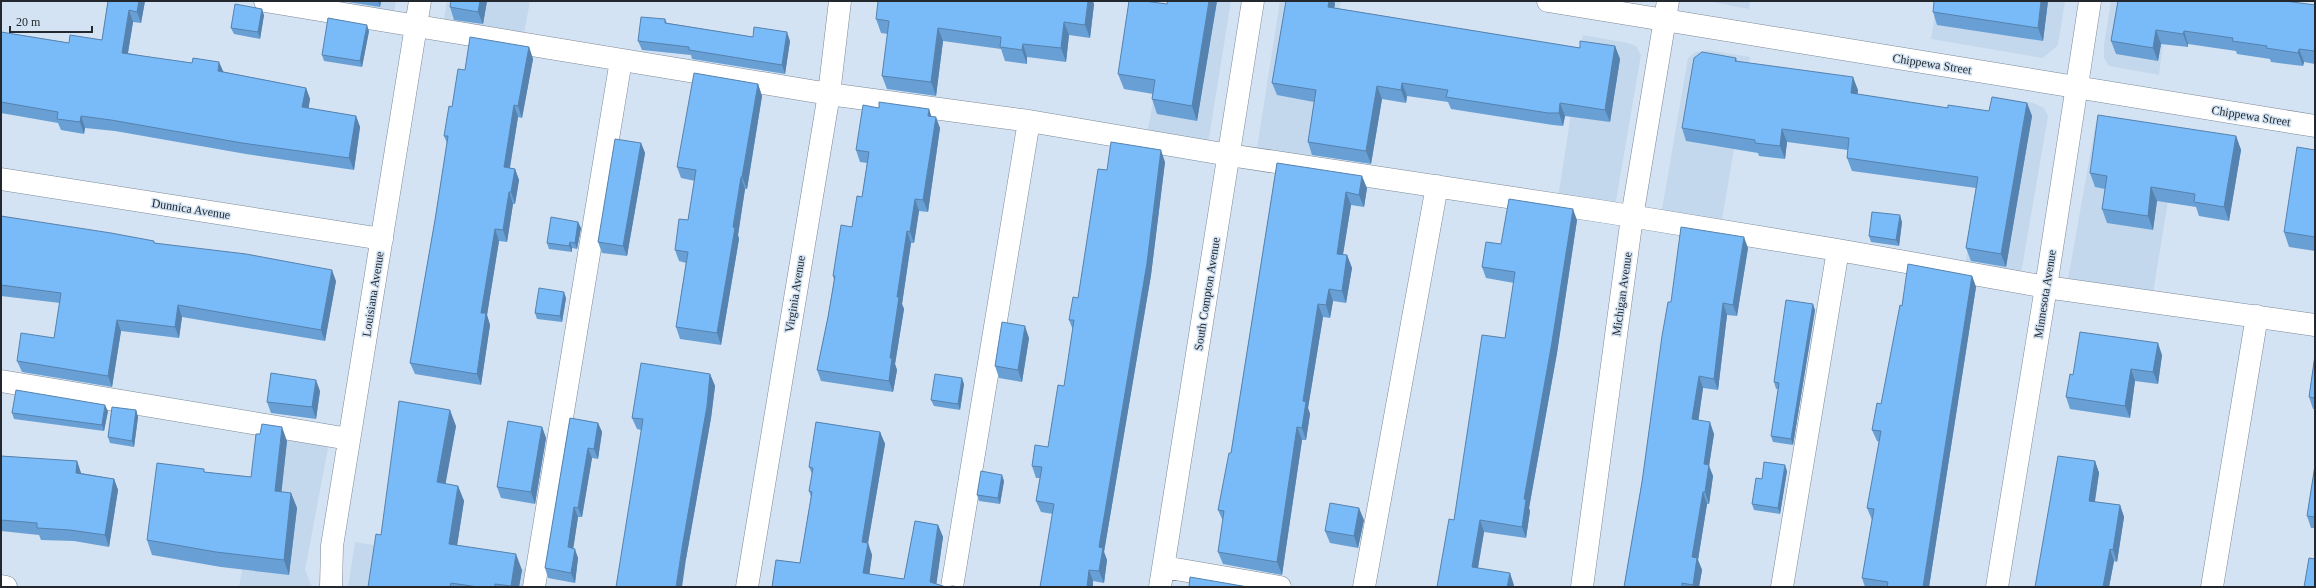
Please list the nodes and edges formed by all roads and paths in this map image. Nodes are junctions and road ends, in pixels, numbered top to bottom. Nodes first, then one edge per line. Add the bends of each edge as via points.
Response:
1 (265, 1) edge
2 (420, 1) edge
3 (840, 1) edge
4 (1252, 1) edge
5 (1548, 1) edge
6 (2090, 1) edge
7 (1666, 10) edge
8 (416, 26) junction
9 (621, 60) junction
10 (2077, 88) junction
11 (829, 94) junction
12 (1029, 121) junction
13 (2315, 126) edge
14 (1229, 155) junction
15 (1, 179) edge
16 (1437, 186) junction
17 (1632, 217) junction
18 (382, 239) junction
19 (1838, 250) junction
20 (2046, 287) junction
21 (2257, 316) junction
22 (2315, 325) edge
23 (1, 381) edge
24 (349, 439) junction
25 (1162, 577) edge
26 (1, 586) edge
27 (6, 587) edge
28 (331, 587) edge
29 (534, 587) edge
30 (747, 587) edge
31 (952, 587) edge
32 (1280, 587) edge
33 (1364, 587) edge
34 (1582, 587) edge
35 (1782, 587) edge
36 (1997, 587) edge
37 (2212, 587) edge

1 - 8 street
2 - 8 street, Louisiana Avenue
3 - 11 street, Virginia Avenue
4 - 14 street, South Compton Avenue
5 - 7 street, Chippewa Street
6 - 10 street, Minnesota Avenue
7 - 10 street, Chippewa Street
7 - 17 street, Michigan Avenue
8 - 9 street
8 - 18 street, Louisiana Avenue
9 - 11 street
9 - 29 street
10 - 13 street, Chippewa Street
10 - 20 street, Minnesota Avenue
11 - 12 street
11 - 30 street, Virginia Avenue
12 - 14 street
12 - 31 street
14 - 16 street
14 - 25 street, South Compton Avenue
15 - 18 street, Dunnica Avenue
16 - 17 street
16 - 33 street
17 - 19 street
17 - 34 street, Michigan Avenue
18 - 24 street, Louisiana Avenue
19 - 20 street
19 - 35 street
20 - 21 street
20 - 36 street, Minnesota Avenue
21 - 22 street
21 - 37 street
23 - 24 street
24 - 28 street, Louisiana Avenue via 330,556
25 - 32 street
26 - 27 street

